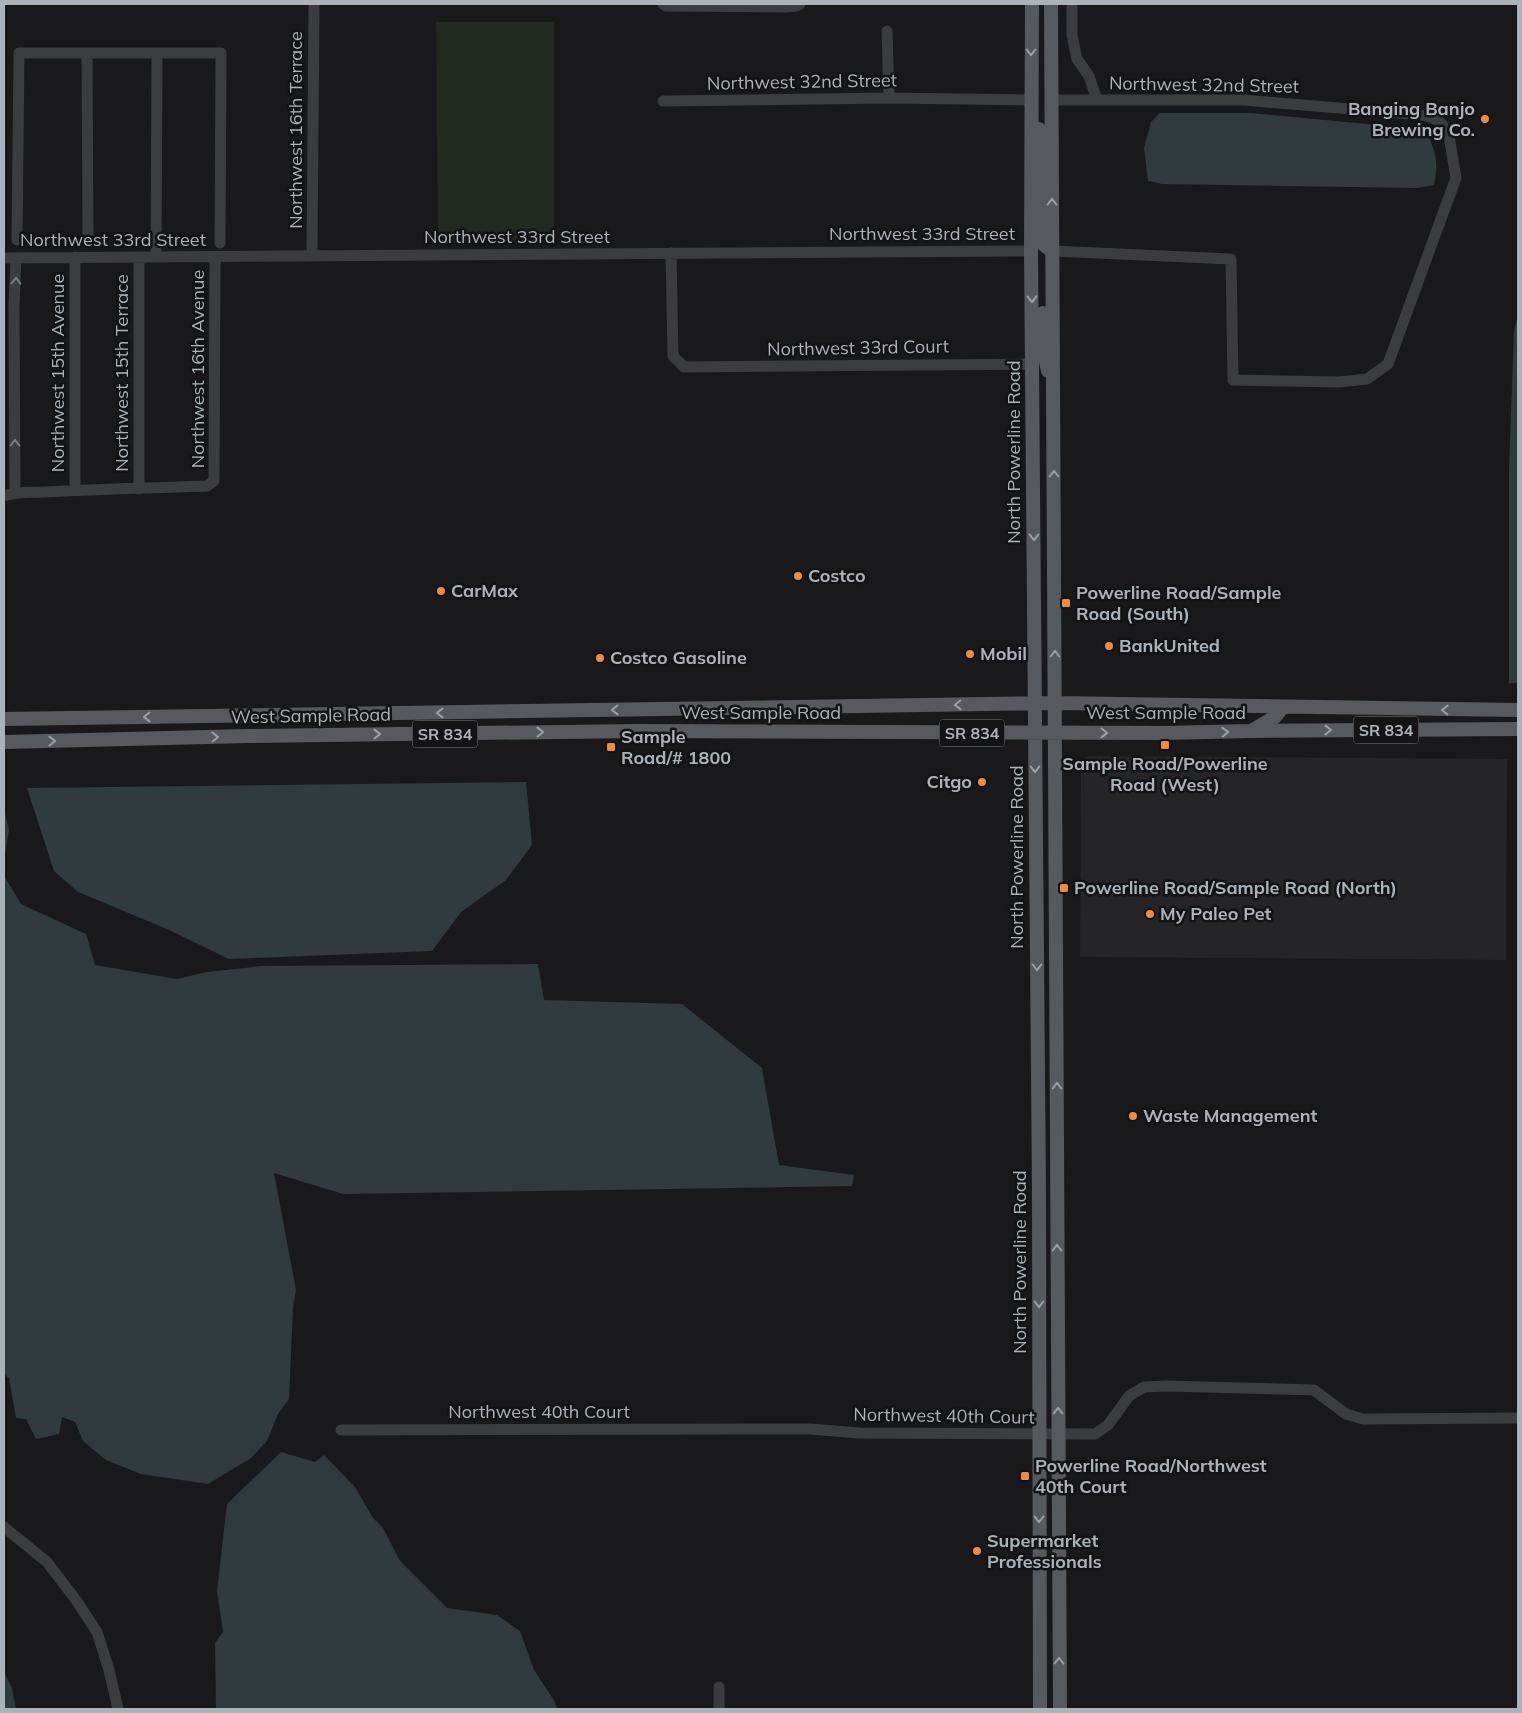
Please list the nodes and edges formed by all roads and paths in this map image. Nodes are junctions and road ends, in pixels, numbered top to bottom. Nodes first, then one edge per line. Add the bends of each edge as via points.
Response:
1 (314, 4) edge
2 (663, 4) edge
3 (800, 4) edge
4 (1032, 4) edge
5 (1051, 4) edge
6 (1072, 4) edge
7 (887, 31) dead end
8 (87, 54) junction
9 (157, 54) junction
10 (890, 98) junction
11 (1031, 100) junction
12 (1052, 100) junction
13 (1097, 100) junction
14 (663, 101) dead end
15 (1031, 116) junction
16 (17, 240) dead end
17 (88, 243) dead end
18 (220, 243) dead end
19 (1052, 250) junction
20 (1032, 251) junction
21 (671, 253) junction
22 (312, 256) junction
23 (75, 257) junction
24 (139, 257) junction
25 (156, 257) junction
26 (217, 257) junction
27 (4, 258) edge
28 (16, 258) junction
29 (1033, 364) junction
30 (1054, 376) junction
31 (1033, 471) junction
32 (75, 489) junction
33 (139, 489) junction
34 (9, 494) edge
35 (1054, 498) junction
36 (1034, 703) junction
37 (1055, 703) junction
38 (1282, 707) junction
39 (1308, 708) junction
40 (1518, 710) edge
41 (4, 719) edge
42 (1518, 729) edge
43 (1250, 731) junction
44 (1279, 731) junction
45 (1055, 732) junction
46 (1035, 733) junction
47 (4, 742) edge
48 (1036, 945) junction
49 (1057, 970) junction
50 (1038, 1156) junction
51 (1057, 1180) junction
52 (1038, 1206) junction
53 (1518, 1418) edge
54 (341, 1430) dead end
55 (1039, 1434) junction
56 (1058, 1434) junction
57 (4, 1528) edge
58 (719, 1687) dead end
59 (118, 1709) edge
60 (720, 1709) edge
61 (1040, 1709) edge
62 (1060, 1709) edge

1 - 22 street, Northwest 16th Terrace
2 - 3 street via 786,7
4 -> 11 main road, North Powerline Road
5 - 12 main road, North Powerline Road
6 - 13 street via 1072,34 1078,59 1089,76
7 - 10 street
8 - 9 street
8 - 16 street via 19,53
8 - 17 street
9 - 18 street via 221,53
9 - 25 street
10 - 11 street, Northwest 32nd Street
10 - 14 street, Northwest 32nd Street
11 - 15 main road, North Powerline Road
12 - 13 street, Northwest 32nd Street
19 -> 12 main road, North Powerline Road
13 - 19 street, Northwest 32nd Street via 1243,100 1422,115 1442,124 1450,136 1456,178 1388,364 1367,378 1339,382 1233,380 1231,259
15 - 19 main road via 1038,124 1040,139 1042,239 1044,245
15 - 20 main road, North Powerline Road
19 - 30 main road, North Powerline Road
20 - 21 street, Northwest 33rd Street
20 -> 29 main road, North Powerline Road
20 - 30 main road via 1039,254 1044,270 1044,352 1047,370
21 - 22 street, Northwest 33rd Street
21 - 29 street, Northwest 33rd Court via 673,356 684,367
22 - 26 street, Northwest 33rd Street
23 - 24 street, Northwest 33rd Street
23 - 28 street, Northwest 33rd Street
23 - 32 street, Northwest 15th Avenue
24 - 25 street, Northwest 33rd Street
24 - 33 street, Northwest 15th Terrace
25 - 26 street, Northwest 33rd Street
26 - 33 street, Northwest 16th Avenue via 214,481 207,486
27 - 28 street, Northwest 33rd Street
34 -> 28 street
29 - 31 main road, North Powerline Road
35 -> 30 main road, North Powerline Road
31 - 35 main road
31 -> 36 main road, North Powerline Road
32 - 33 street
32 - 34 street
37 -> 35 main road, North Powerline Road
36 - 37 main road, West Sample Road / SR 834
36 -> 41 main road, West Sample Road / SR 834
36 - 46 main road, North Powerline Road
37 - 38 main road, West Sample Road / SR 834
37 - 45 main road, North Powerline Road
38 - 39 main road, West Sample Road / SR 834
38 - 43 main road via 1275,716
40 -> 39 main road, West Sample Road / SR 834
39 - 44 main road via 1286,722
44 -> 42 main road, West Sample Road / SR 834
43 - 44 main road, West Sample Road / SR 834
45 -> 43 main road, West Sample Road / SR 834 via 1163,734
45 - 46 main road, West Sample Road / SR 834
45 - 49 main road, North Powerline Road
47 -> 46 main road, West Sample Road / SR 834 via 636,732
46 -> 48 main road, North Powerline Road
48 - 49 main road via 1048,954
48 -> 50 main road, North Powerline Road
51 -> 49 main road, North Powerline Road
50 - 51 main road via 1046,1171
50 - 52 main road, North Powerline Road
51 - 52 main road via 1046,1190
56 -> 51 main road, North Powerline Road
52 -> 55 main road, North Powerline Road
53 - 56 street, Northwest 40th Court via 1363,1419 1346,1414 1314,1390 1158,1386 1144,1387 1129,1396 1108,1425 1095,1434
54 - 55 street, Northwest 40th Court via 810,1429 859,1433
55 - 56 street, Northwest 40th Court
55 -> 61 main road, North Powerline Road
62 -> 56 main road, North Powerline Road
57 - 59 street via 47,1562 97,1632
58 - 60 street

